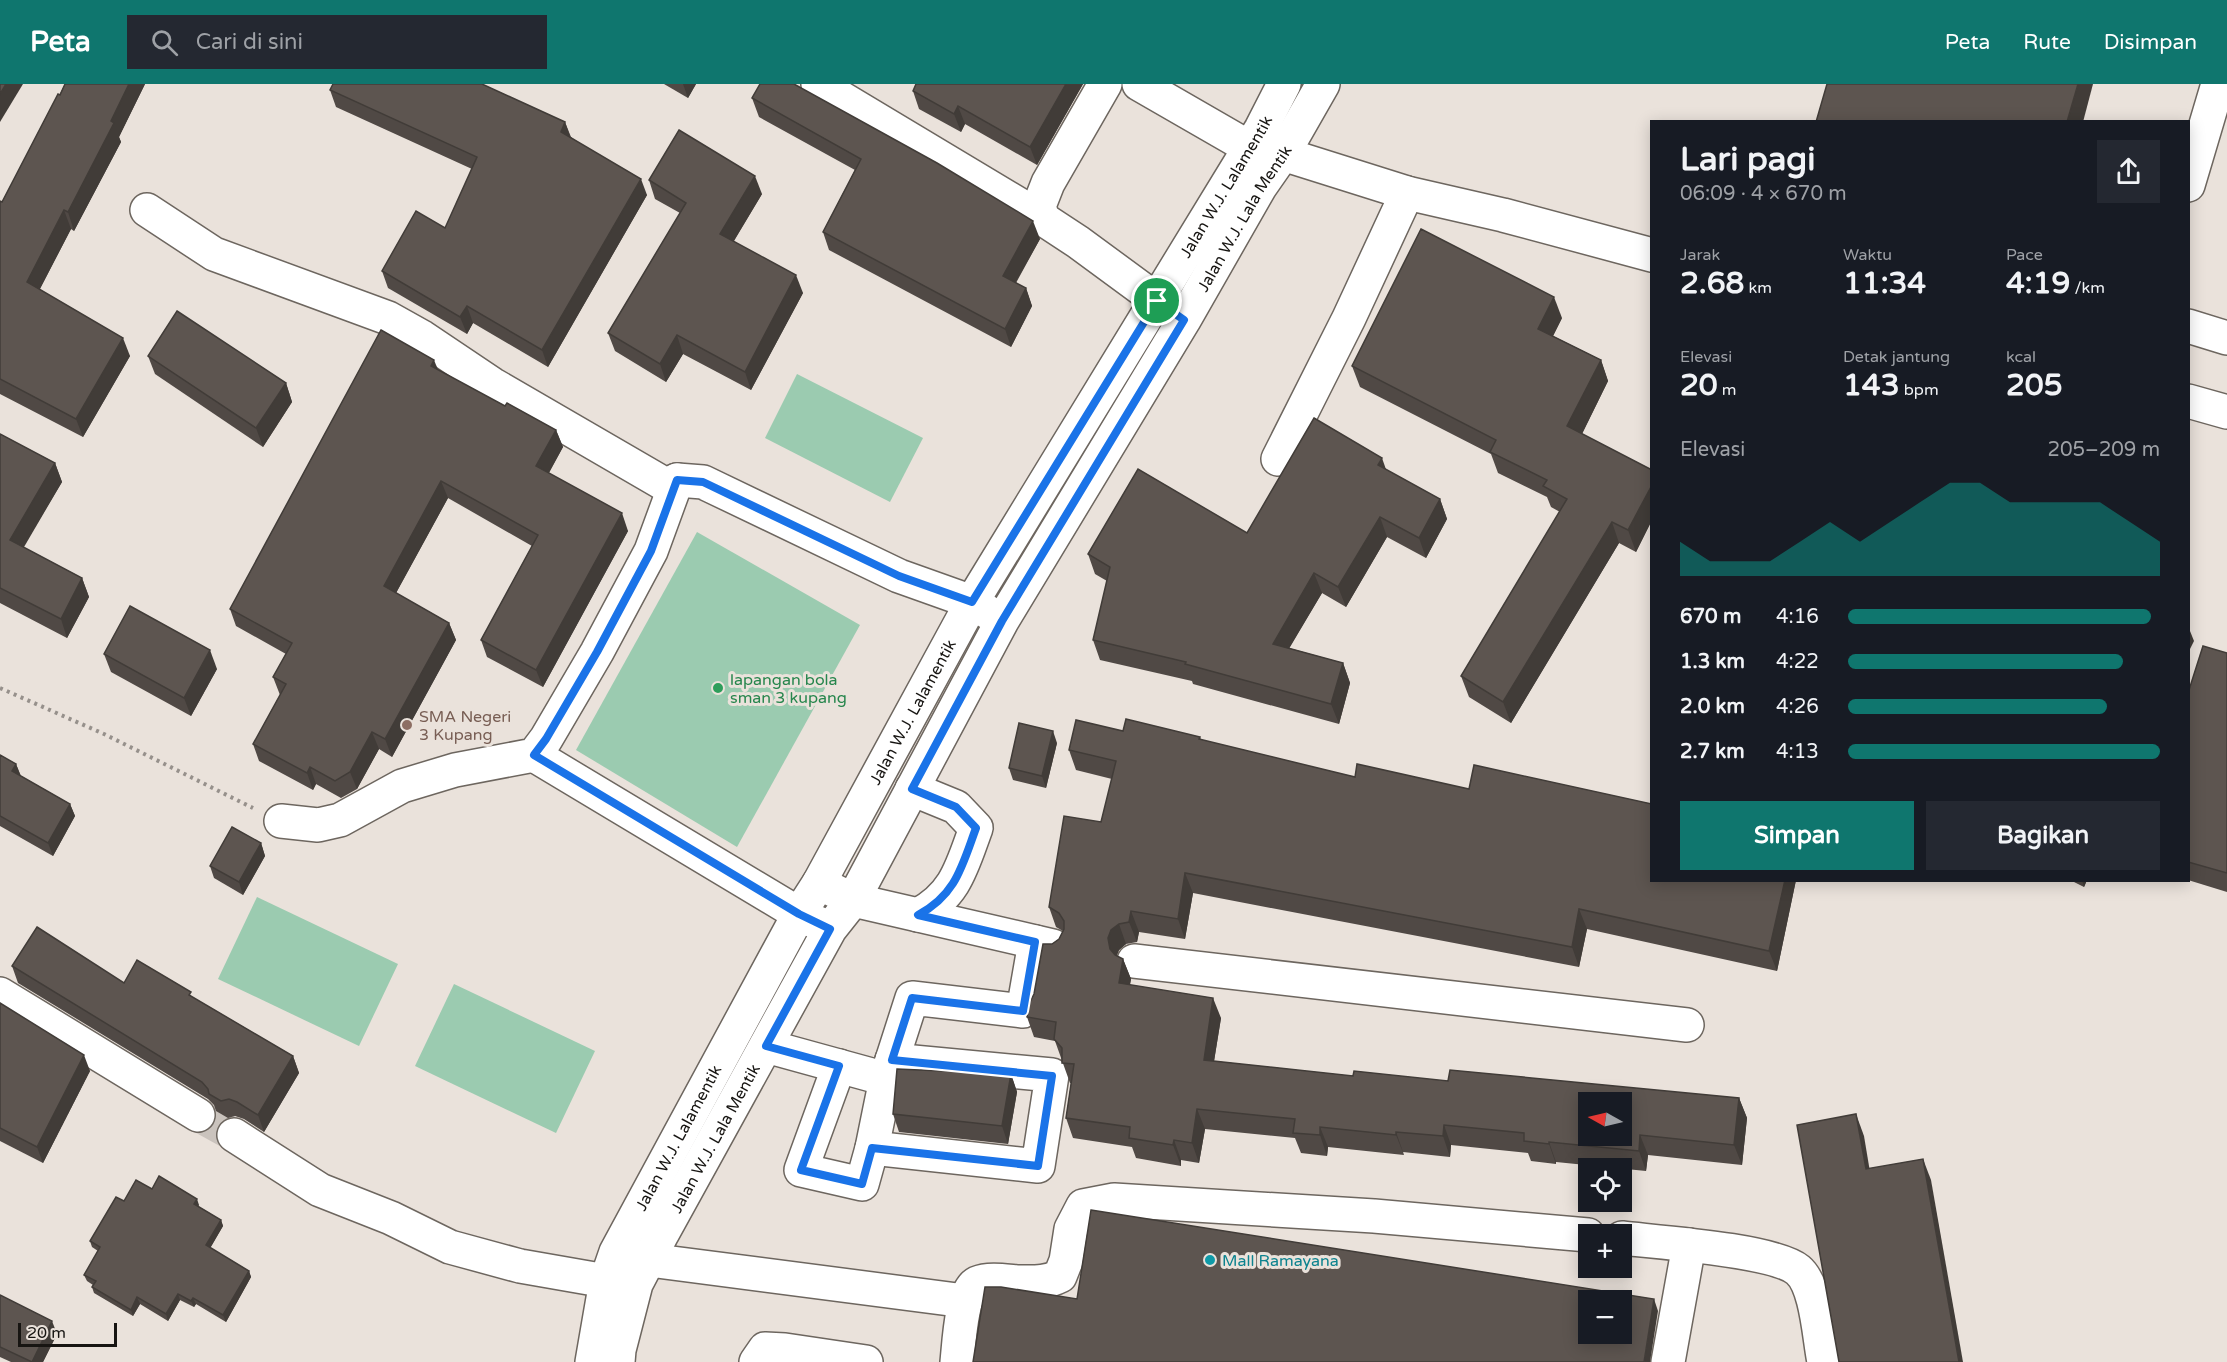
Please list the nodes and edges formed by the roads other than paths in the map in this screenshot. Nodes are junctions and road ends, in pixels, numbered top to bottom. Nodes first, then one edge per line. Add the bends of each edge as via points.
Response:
1 (818, 84) edge
2 (1105, 84) edge
3 (1139, 84) edge
4 (1284, 84) edge
5 (1323, 84) edge
6 (2218, 84) edge
7 (1255, 139) junction
8 (1283, 154) junction
9 (2190, 178) edge
10 (1407, 194) junction
11 (147, 210) dead end
12 (1043, 219) junction
13 (1650, 254) edge
14 (1157, 301) junction
15 (1184, 320) junction
16 (2190, 327) edge
17 (2227, 338) edge
18 (2190, 402) edge
19 (2227, 412) edge
20 (1278, 459) dead end
21 (677, 480) junction
22 (972, 602) junction
23 (1002, 621) junction
24 (534, 755) junction
25 (912, 789) junction
26 (281, 821) road end
27 (819, 883) junction
28 (853, 900) junction
29 (799, 914) junction
30 (918, 915) junction
31 (830, 929) junction
32 (1134, 961) dead end
33 (0, 994) edge
34 (1687, 1026) dead end
35 (766, 1046) junction
36 (839, 1066) junction
37 (889, 1069) junction
38 (198, 1115) tunnel mouth
39 (234, 1135) tunnel mouth
40 (872, 1148) junction
41 (1578, 1234) edge
42 (1632, 1239) edge
43 (1689, 1245) junction
44 (627, 1270) junction
45 (965, 1301) junction
46 (592, 1362) edge
47 (618, 1362) edge
48 (756, 1362) edge
49 (866, 1362) edge
50 (957, 1362) edge
51 (1668, 1362) edge
52 (1824, 1362) edge

1 - 12 main road
2 - 12 main road via 1048,183 1039,206
3 - 7 main road via 1238,141
4 - 7 main road, Jalan W.J. Lalamentik
5 - 8 main road, Jalan W.J. Lala Mentik
6 - 9 main road
7 - 8 main road
7 - 14 main road, Jalan W.J. Lalamentik
8 - 10 main road
8 - 15 main road, Jalan W.J. Lala Mentik
10 - 13 main road
10 - 20 main road
11 - 21 main road via 214,254 388,318 492,384 666,485
12 - 14 main road
14 - 15 main road
14 - 22 main road, Jalan W.J. Lalamentik
15 - 23 main road, Jalan W.J. Lala Mentik
16 - 17 main road
18 - 19 main road
21 - 22 main road via 703,482 899,576
21 - 24 main road via 651,551 597,652
22 - 23 main road
22 - 27 main road, Jalan W.J. Lalamentik
23 - 25 main road, Jalan W.J. Lala Mentik
24 - 26 main road via 455,770 402,786 340,820 318,825
24 - 29 main road
25 - 28 main road, Jalan W.J. Lala Mentik
25 - 30 main road via 956,807 976,828 959,875 935,906
27 - 28 main road
27 - 29 main road, Jalan W.J. Lalamentik
28 - 30 main road
28 - 31 main road, Jalan W.J. Lala Mentik
29 - 31 main road
29 - 44 main road, Jalan W.J. Lalamentik
30 - 37 main road via 1044,944 1023,1011 912,998
31 - 35 main road, Jalan W.J. Lala Mentik
32 - 34 main road
33 - 38 main road
35 - 36 main road
35 - 44 main road, Jalan W.J. Lala Mentik via 668,1223
36 - 37 main road
36 - 40 main road via 801,1170 862,1184
37 - 40 main road
37 - 40 main road via 1052,1076 1038,1166
39 - 44 main road via 320,1190 450,1247 520,1266
41 - 45 main road via 1374,1216 1114,1200 1083,1206 1071,1229 1060,1276 1051,1281 978,1283
42 - 43 main road
43 - 51 main road
43 - 52 main road via 1773,1259 1798,1270 1810,1288
44 - 45 main road
44 - 46 main road, Jalan W.J. Lalamentik
44 - 47 main road, Jalan W.J. Lala Mentik
45 - 50 main road
48 - 49 main road via 765,1349

